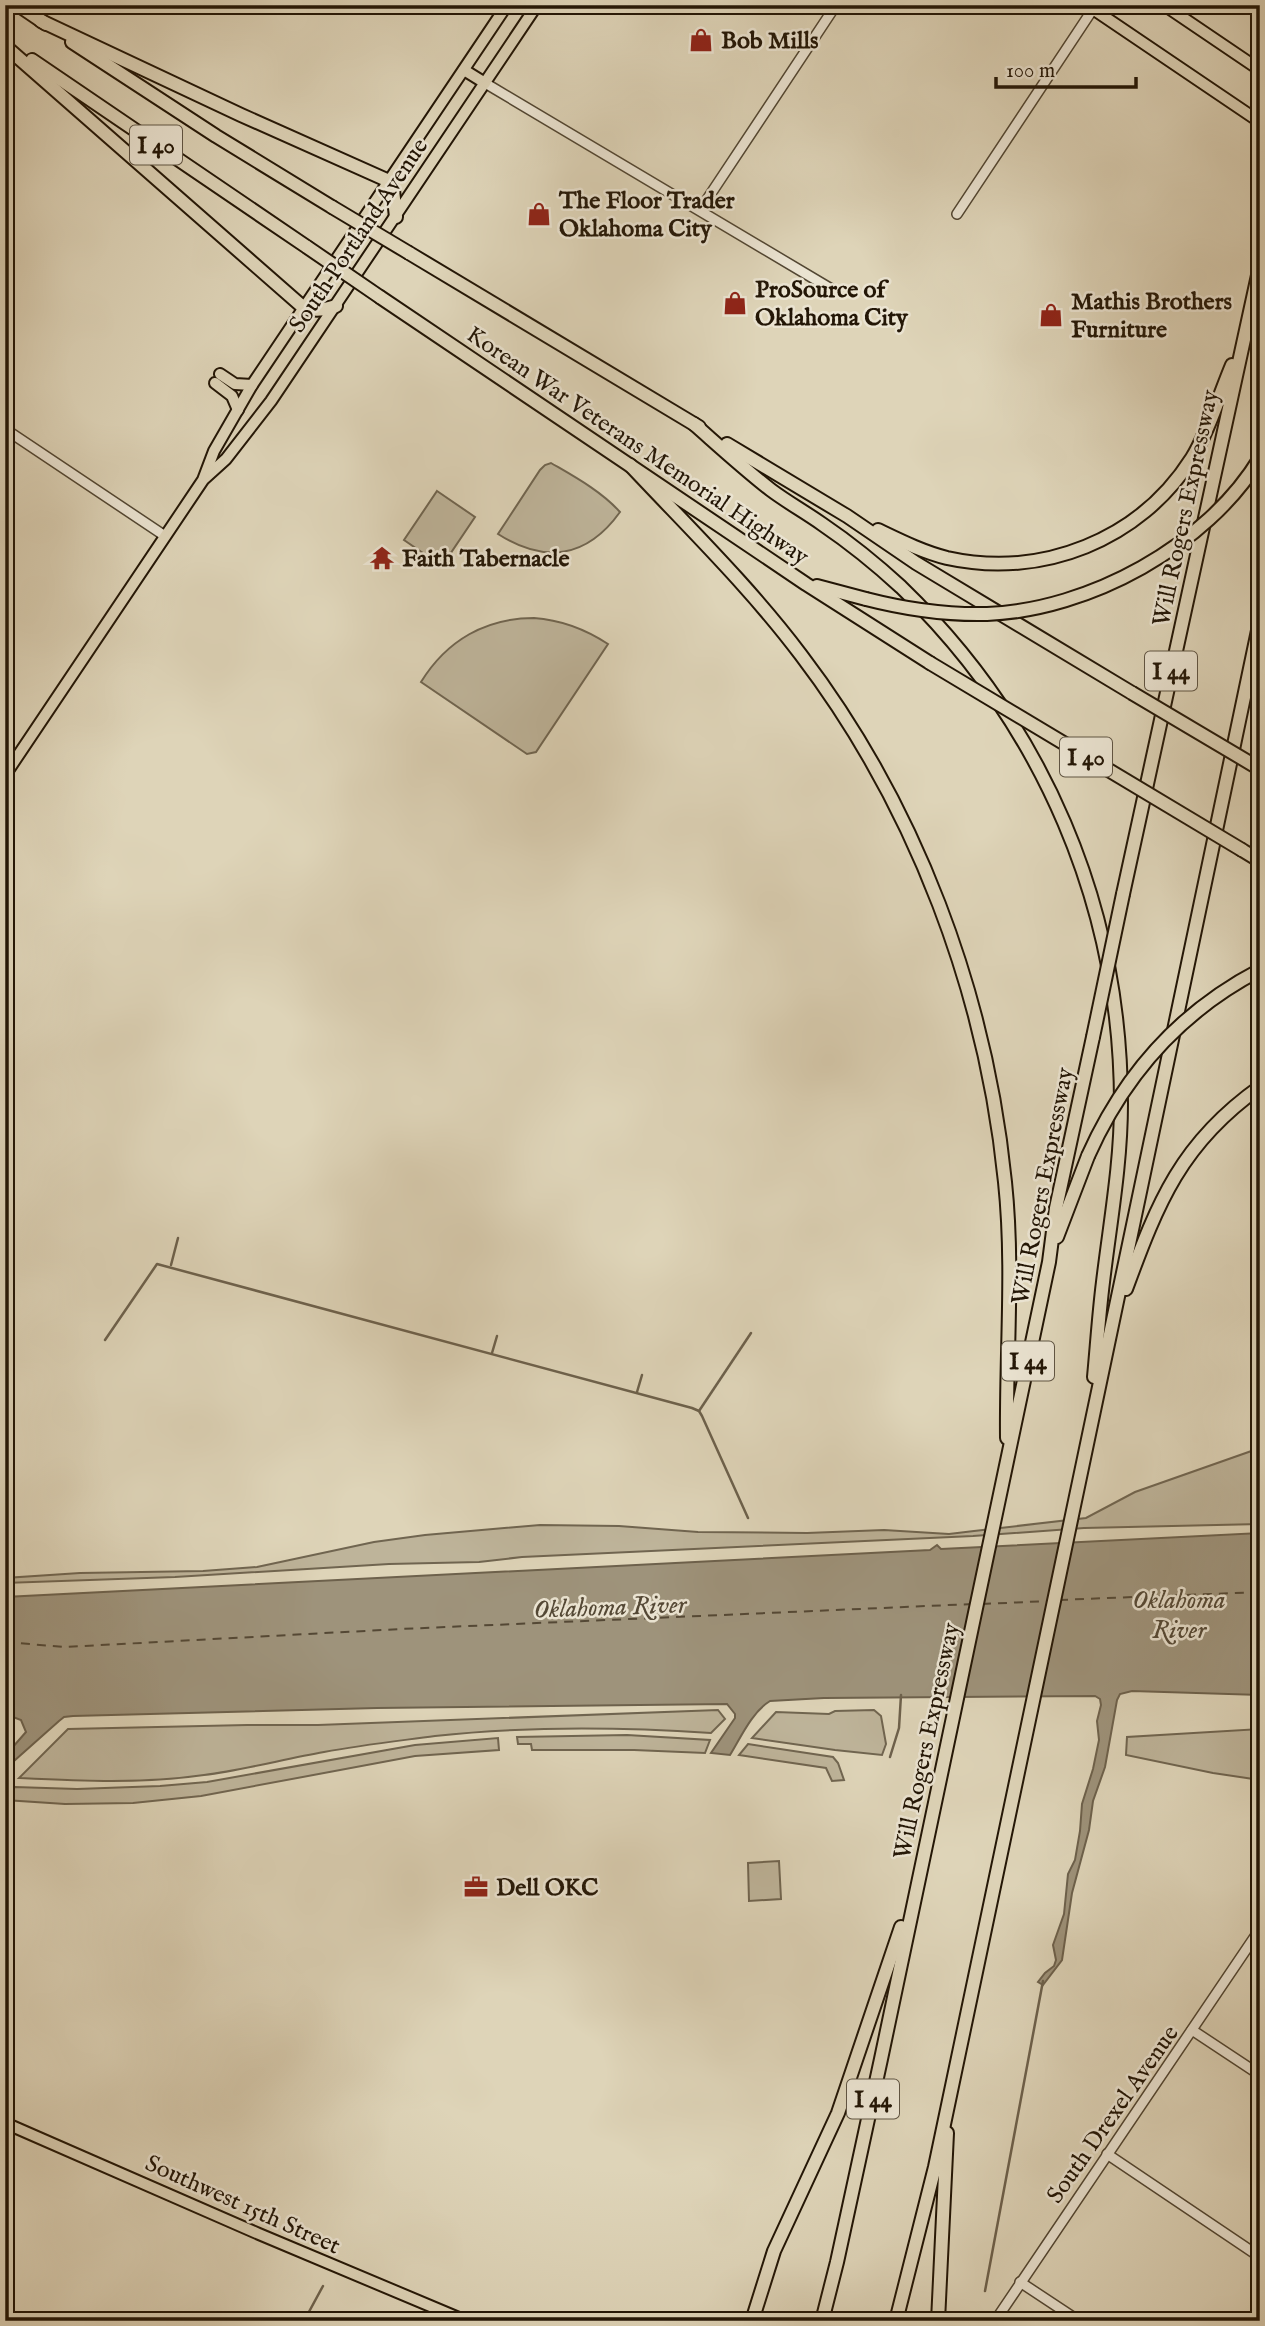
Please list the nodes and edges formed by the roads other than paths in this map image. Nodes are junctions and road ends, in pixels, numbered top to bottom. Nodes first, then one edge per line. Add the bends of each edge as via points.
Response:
1 (18, 5) edge
2 (507, 5) edge
3 (537, 5) edge
4 (836, 5) edge
5 (1164, 5) edge
6 (1090, 7) edge
7 (41, 21) junction
8 (5, 44) edge
9 (464, 70) junction
10 (1260, 70) edge
11 (485, 83) junction
12 (1260, 122) edge
13 (389, 181) junction
14 (701, 210) junction
15 (957, 214) dead end
16 (396, 217) junction
17 (1260, 266) edge
18 (833, 290) dead end
19 (336, 306) junction
20 (304, 308) junction
21 (1245, 332) junction
22 (252, 385) junction
23 (238, 410) junction
24 (694, 424) junction
25 (5, 429) edge
26 (1260, 458) edge
27 (629, 464) junction
28 (203, 480) junction
29 (847, 516) junction
30 (165, 536) junction
31 (806, 584) junction
32 (1260, 621) edge
33 (1260, 769) edge
34 (5, 775) edge
35 (1260, 861) edge
36 (1260, 970) edge
37 (1260, 1087) edge
38 (1048, 1262) junction
39 (1111, 1332) junction
40 (1089, 1432) junction
41 (1007, 1461) junction
42 (918, 1877) junction
43 (1260, 1929) edge
44 (1192, 2031) junction
45 (1260, 2075) edge
46 (948, 2105) junction
47 (5, 2123) edge
48 (1107, 2154) junction
49 (1260, 2257) edge
50 (1020, 2282) junction
51 (466, 2321) edge
52 (752, 2321) edge
53 (822, 2321) edge
54 (896, 2321) edge
55 (938, 2321) edge
56 (995, 2321) edge
57 (1079, 2321) edge

1 - 7 highway, Korean War Veterans Memorial Highway / I 40
2 - 9 main road, South Portland Avenue
3 - 11 main road, South Portland Avenue
4 - 14 street
5 - 10 main road
6 - 12 main road
6 - 15 street
7 - 13 highway
7 - 24 highway, Korean War Veterans Memorial Highway / I 40, bridge via 216,136
8 - 20 highway
8 - 27 highway, Korean War Veterans Memorial Highway / I 40, bridge
9 - 11 main road
9 - 13 main road, South Portland Avenue
11 - 14 street
11 - 16 main road, South Portland Avenue
13 - 16 highway
13 - 20 main road, South Portland Avenue
14 - 18 street
16 - 19 main road, South Portland Avenue
17 - 21 highway, Will Rogers Expressway / I 44
19 - 20 highway
19 - 28 main road, South Portland Avenue via 250,429
20 - 22 main road, South Portland Avenue
21 - 29 highway via 1201,442 1184,470 1143,513 1085,547 1025,562 970,562 923,551
21 - 38 highway, Will Rogers Expressway / I 44, bridge
22 - 23 main road, South Portland Avenue
22 - 23 main road via 217,379
23 - 28 main road, South Portland Avenue
24 - 29 highway, Korean War Veterans Memorial Highway / I 40
24 - 40 highway via 772,491 865,556 935,621 992,690 1022,738 1048,785 1080,862 1100,926 1111,985 1121,1106
25 - 30 street
26 - 31 highway, bridge via 1217,510 1183,540 1130,574 1090,592 988,614 910,608
27 - 31 highway, Korean War Veterans Memorial Highway / I 40
27 - 41 highway via 743,584 817,676 880,776 933,889 974,1011 1002,1152 1010,1279
28 - 30 main road, South Portland Avenue
29 - 33 highway, Korean War Veterans Memorial Highway / I 40, bridge via 916,563
30 - 34 main road, South Portland Avenue
31 - 35 highway, Korean War Veterans Memorial Highway / I 40, bridge
32 - 39 highway
36 - 38 highway, bridge via 1198,1009 1140,1067 1088,1156
37 - 39 highway via 1214,1126 1168,1186
38 - 41 highway, Will Rogers Expressway / I 44
39 - 40 highway
40 - 46 highway
41 - 42 highway, Will Rogers Expressway / I 44
42 - 52 highway via 838,2113 774,2251
42 - 53 highway, Will Rogers Expressway / I 44
43 - 44 street, South Drexel Avenue
44 - 45 street
44 - 48 street, South Drexel Avenue
46 - 54 highway
46 - 55 highway
47 - 51 main road, Southwest 15th Street
48 - 49 street
48 - 50 street, South Drexel Avenue
50 - 56 street, South Drexel Avenue
50 - 57 street

